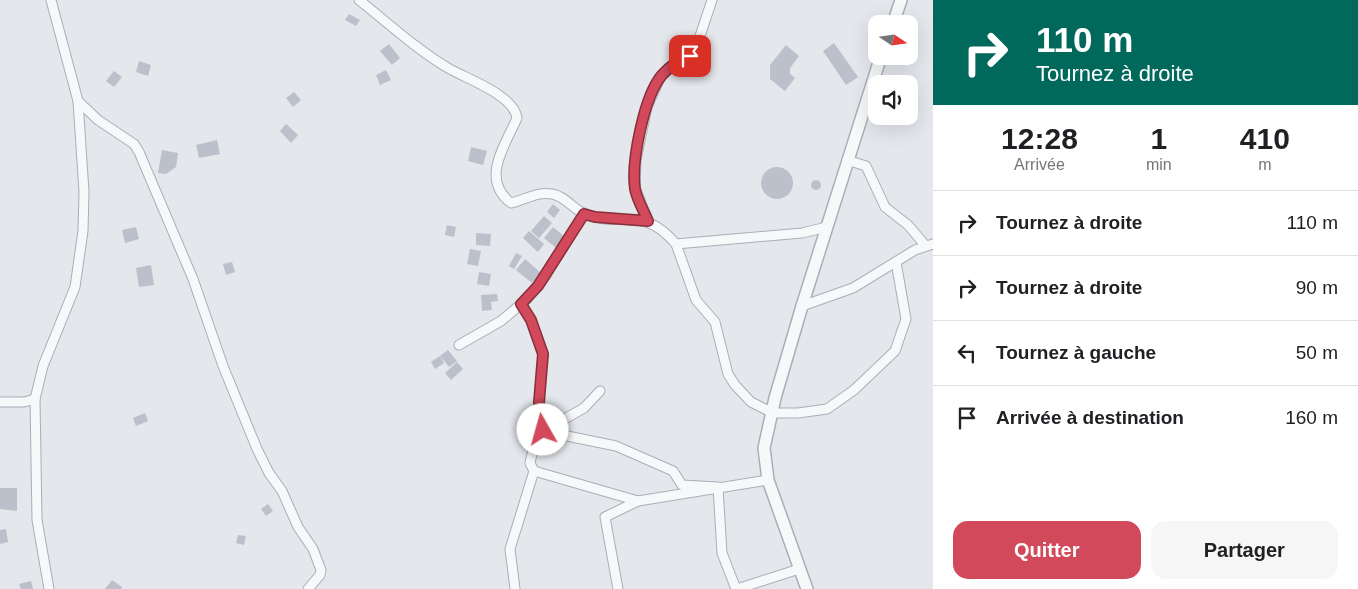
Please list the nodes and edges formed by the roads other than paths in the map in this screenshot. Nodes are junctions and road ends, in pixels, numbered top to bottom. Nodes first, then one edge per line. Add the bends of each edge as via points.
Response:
1 (51, 0) edge
2 (359, 0) edge
3 (712, 0) edge
4 (901, 0) edge
5 (896, 15) edge
6 (878, 65) edge
7 (78, 101) junction
8 (847, 160) junction
9 (584, 214) junction
10 (648, 221) junction
11 (826, 227) junction
12 (676, 244) junction
13 (929, 245) edge
14 (896, 262) junction
15 (521, 304) junction
16 (802, 306) junction
17 (460, 345) dead end
18 (600, 391) dead end
19 (36, 399) junction
20 (0, 402) edge
21 (773, 413) junction
22 (543, 430) junction
23 (534, 471) junction
24 (768, 480) junction
25 (718, 487) junction
26 (638, 501) junction
27 (799, 569) junction
28 (49, 589) edge
29 (308, 589) edge
30 (515, 589) edge
31 (618, 589) edge
32 (737, 589) edge
33 (807, 589) edge

1 - 7 street
2 - 9 street via 447,67 511,105 517,118 494,173 505,198 511,203 535,194 551,194
3 - 10 street via 694,54 679,60 661,76 647,107 637,155 635,187
4 - 5 street
6 - 8 street
7 - 19 street via 84,192 80,257 70,304 43,366
7 - 29 street via 98,120 134,144 139,152 193,279 223,366 257,449 319,561 320,575
8 - 11 street
8 - 13 street via 866,166 885,207
9 - 10 street
9 - 15 street via 538,286
10 - 12 street
11 - 12 street
11 - 16 street
12 - 21 street via 696,300 716,322 728,374 751,402
13 - 14 street
14 - 16 street via 853,288
14 - 21 street via 906,319 895,351 854,390 826,409
15 - 17 street via 502,321
15 - 22 street via 531,320 543,354 539,402
16 - 21 street
18 - 22 street via 584,408
19 - 20 street
19 - 28 street via 37,520
21 - 24 street via 764,448
22 - 23 street via 536,436 530,463
22 - 25 street via 616,446 672,471 682,485
23 - 26 street
23 - 30 street via 510,549
24 - 25 street
24 - 27 street
25 - 26 street
25 - 32 street via 722,553
26 - 31 street via 605,517
27 - 32 street
27 - 33 street

